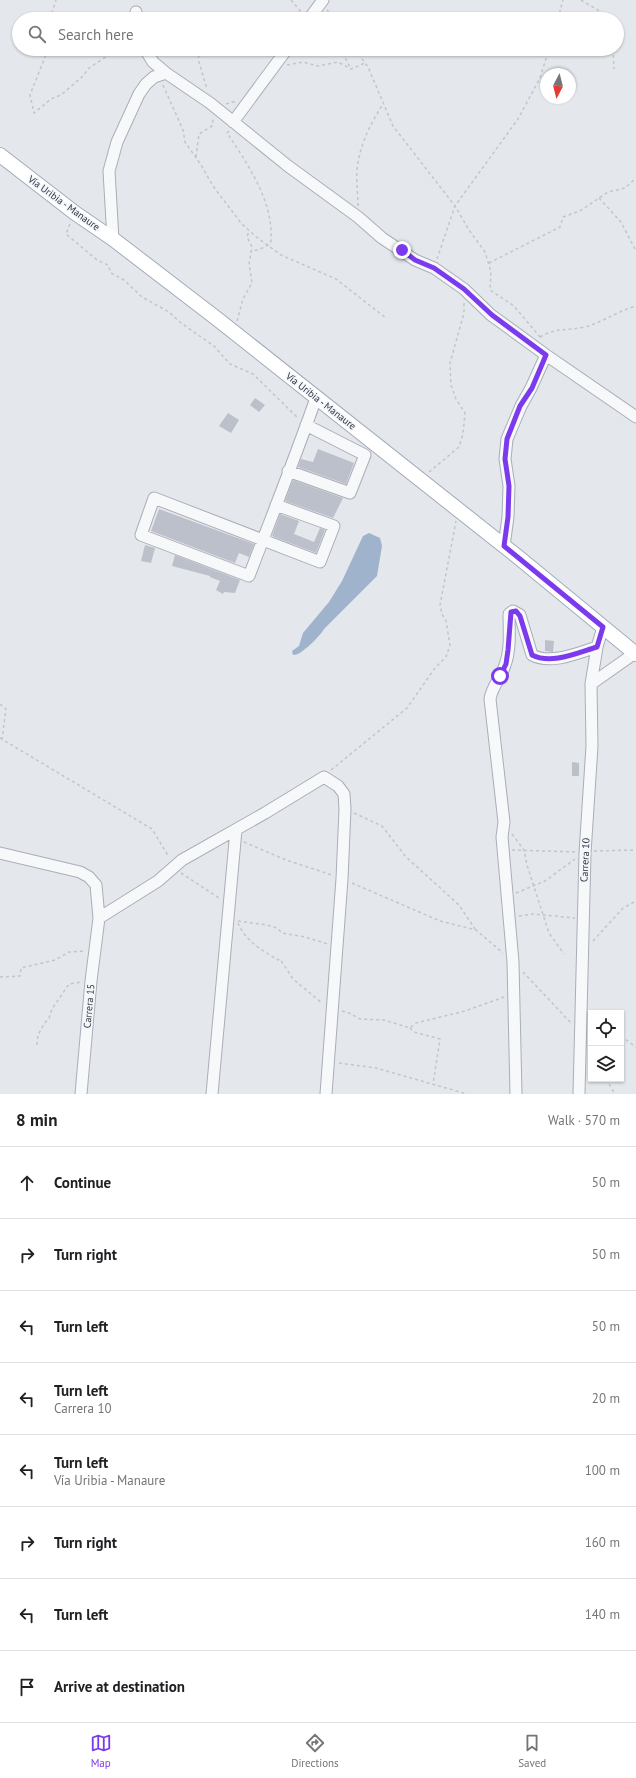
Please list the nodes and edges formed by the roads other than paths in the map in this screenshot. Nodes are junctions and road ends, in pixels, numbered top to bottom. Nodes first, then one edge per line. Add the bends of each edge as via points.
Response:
1 (323, 0) edge
2 (311, 12) edge
3 (149, 56) edge
4 (282, 56) edge
5 (166, 73) junction
6 (233, 122) junction
7 (0, 155) edge
8 (113, 239) junction
9 (546, 355) junction
10 (316, 398) junction
11 (636, 417) edge
12 (306, 425) junction
13 (288, 471) junction
14 (276, 505) junction
15 (263, 539) junction
16 (504, 546) junction
17 (603, 627) junction
18 (597, 647) junction
19 (636, 654) edge
20 (591, 684) junction
21 (236, 834) junction
22 (0, 853) edge
23 (99, 918) junction
24 (81, 1094) edge
25 (212, 1094) edge
26 (326, 1094) edge
27 (516, 1094) edge
28 (579, 1094) edge

1 - 2 street
3 - 5 street
4 - 6 street
5 - 6 street via 217,114
5 - 8 street via 154,77 142,89 118,142 109,171
6 - 9 street via 288,166 358,216 382,238 464,289 523,340
7 - 8 main road, Vía Uribia - Manaure
8 - 10 main road, Vía Uribia - Manaure
9 - 11 street
9 - 16 street via 537,378 520,406 507,439 505,459 509,486
10 - 12 street
10 - 16 main road, Vía Uribia - Manaure
12 - 13 street
12 - 13 street via 365,455 350,493
13 - 14 street
14 - 15 street
14 - 15 street via 334,526 320,562
15 - 15 street via 249,576 141,535 154,498
16 - 17 main road, Vía Uribia - Manaure
17 - 18 street, Carrera 10
17 - 19 main road, Vía Uribia - Manaure
18 - 20 street, Carrera 10
18 - 27 street via 565,656 538,658 532,655 520,616 513,611 509,614 506,664 491,689 504,822 502,837 513,962
19 - 20 street
20 - 28 street, Carrera 10 via 592,746 582,918
21 - 23 street via 174,866 158,881
21 - 25 street via 232,915
21 - 26 street via 324,777 338,786 344,794 342,879
22 - 23 street, Carrera 15 via 80,872 89,877 96,885
23 - 24 street, Carrera 15

